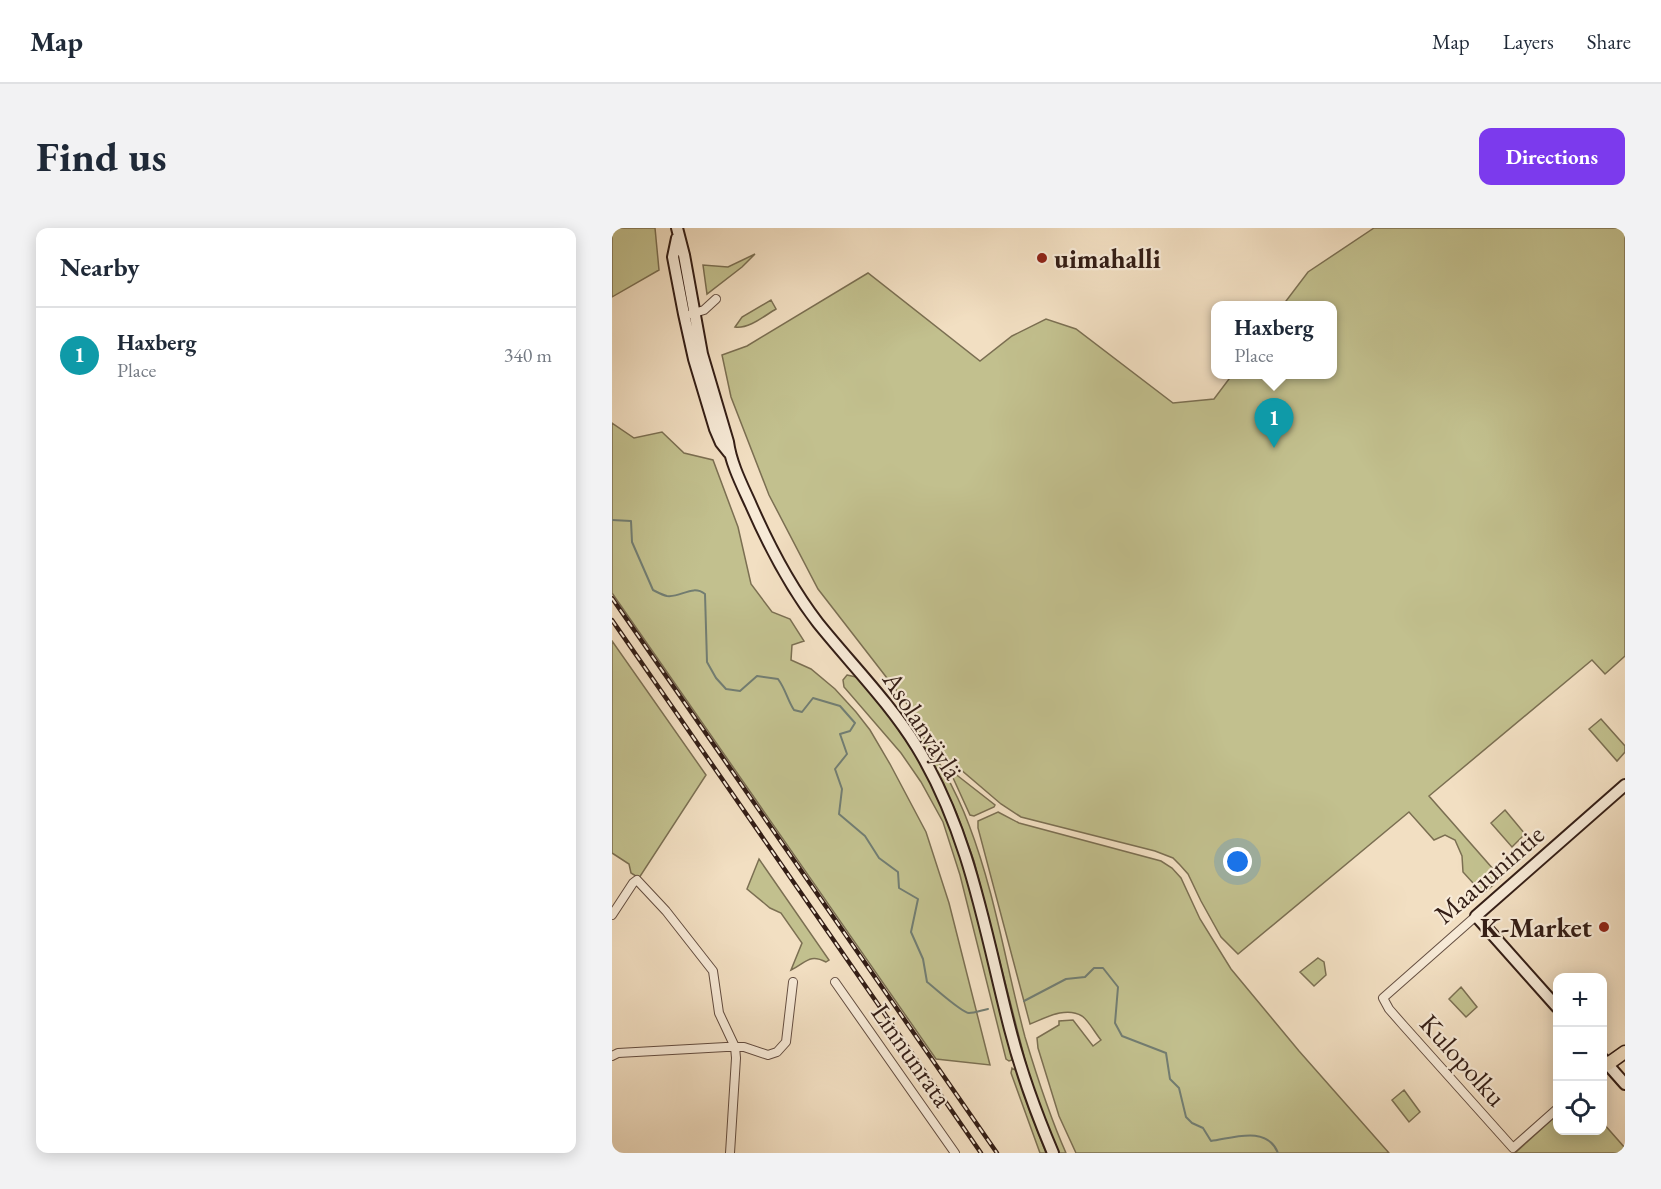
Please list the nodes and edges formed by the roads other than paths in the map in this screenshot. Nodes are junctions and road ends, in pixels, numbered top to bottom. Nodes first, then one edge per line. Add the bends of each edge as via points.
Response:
1 (677, 232) edge
2 (1625, 785) edge
3 (612, 915) edge
4 (1476, 916) junction
5 (793, 982) dead end
6 (835, 982) dead end
7 (1383, 998) joint
8 (1553, 1003) edge
9 (735, 1047) junction
10 (1625, 1052) edge
11 (612, 1056) edge
12 (1607, 1062) edge
13 (1607, 1067) edge
14 (1625, 1084) edge
15 (1553, 1113) edge
16 (730, 1153) edge
17 (955, 1153) edge
18 (1053, 1153) edge

1 - 18 main road, Asolanväylä via 691,311 729,453 760,526 790,581 910,737 949,808 971,873 1020,1064
2 - 4 main road, Maauunintie
3 - 9 street via 637,880 713,971 719,1013
4 - 7 street, Maauunintie
4 - 8 main road
5 - 9 street via 786,1042 781,1048 768,1055
6 - 17 street, Linnunrata
7 - 15 street, Kulopolku via 1514,1148
9 - 11 street
9 - 16 street
10 - 12 main road
13 - 14 main road

